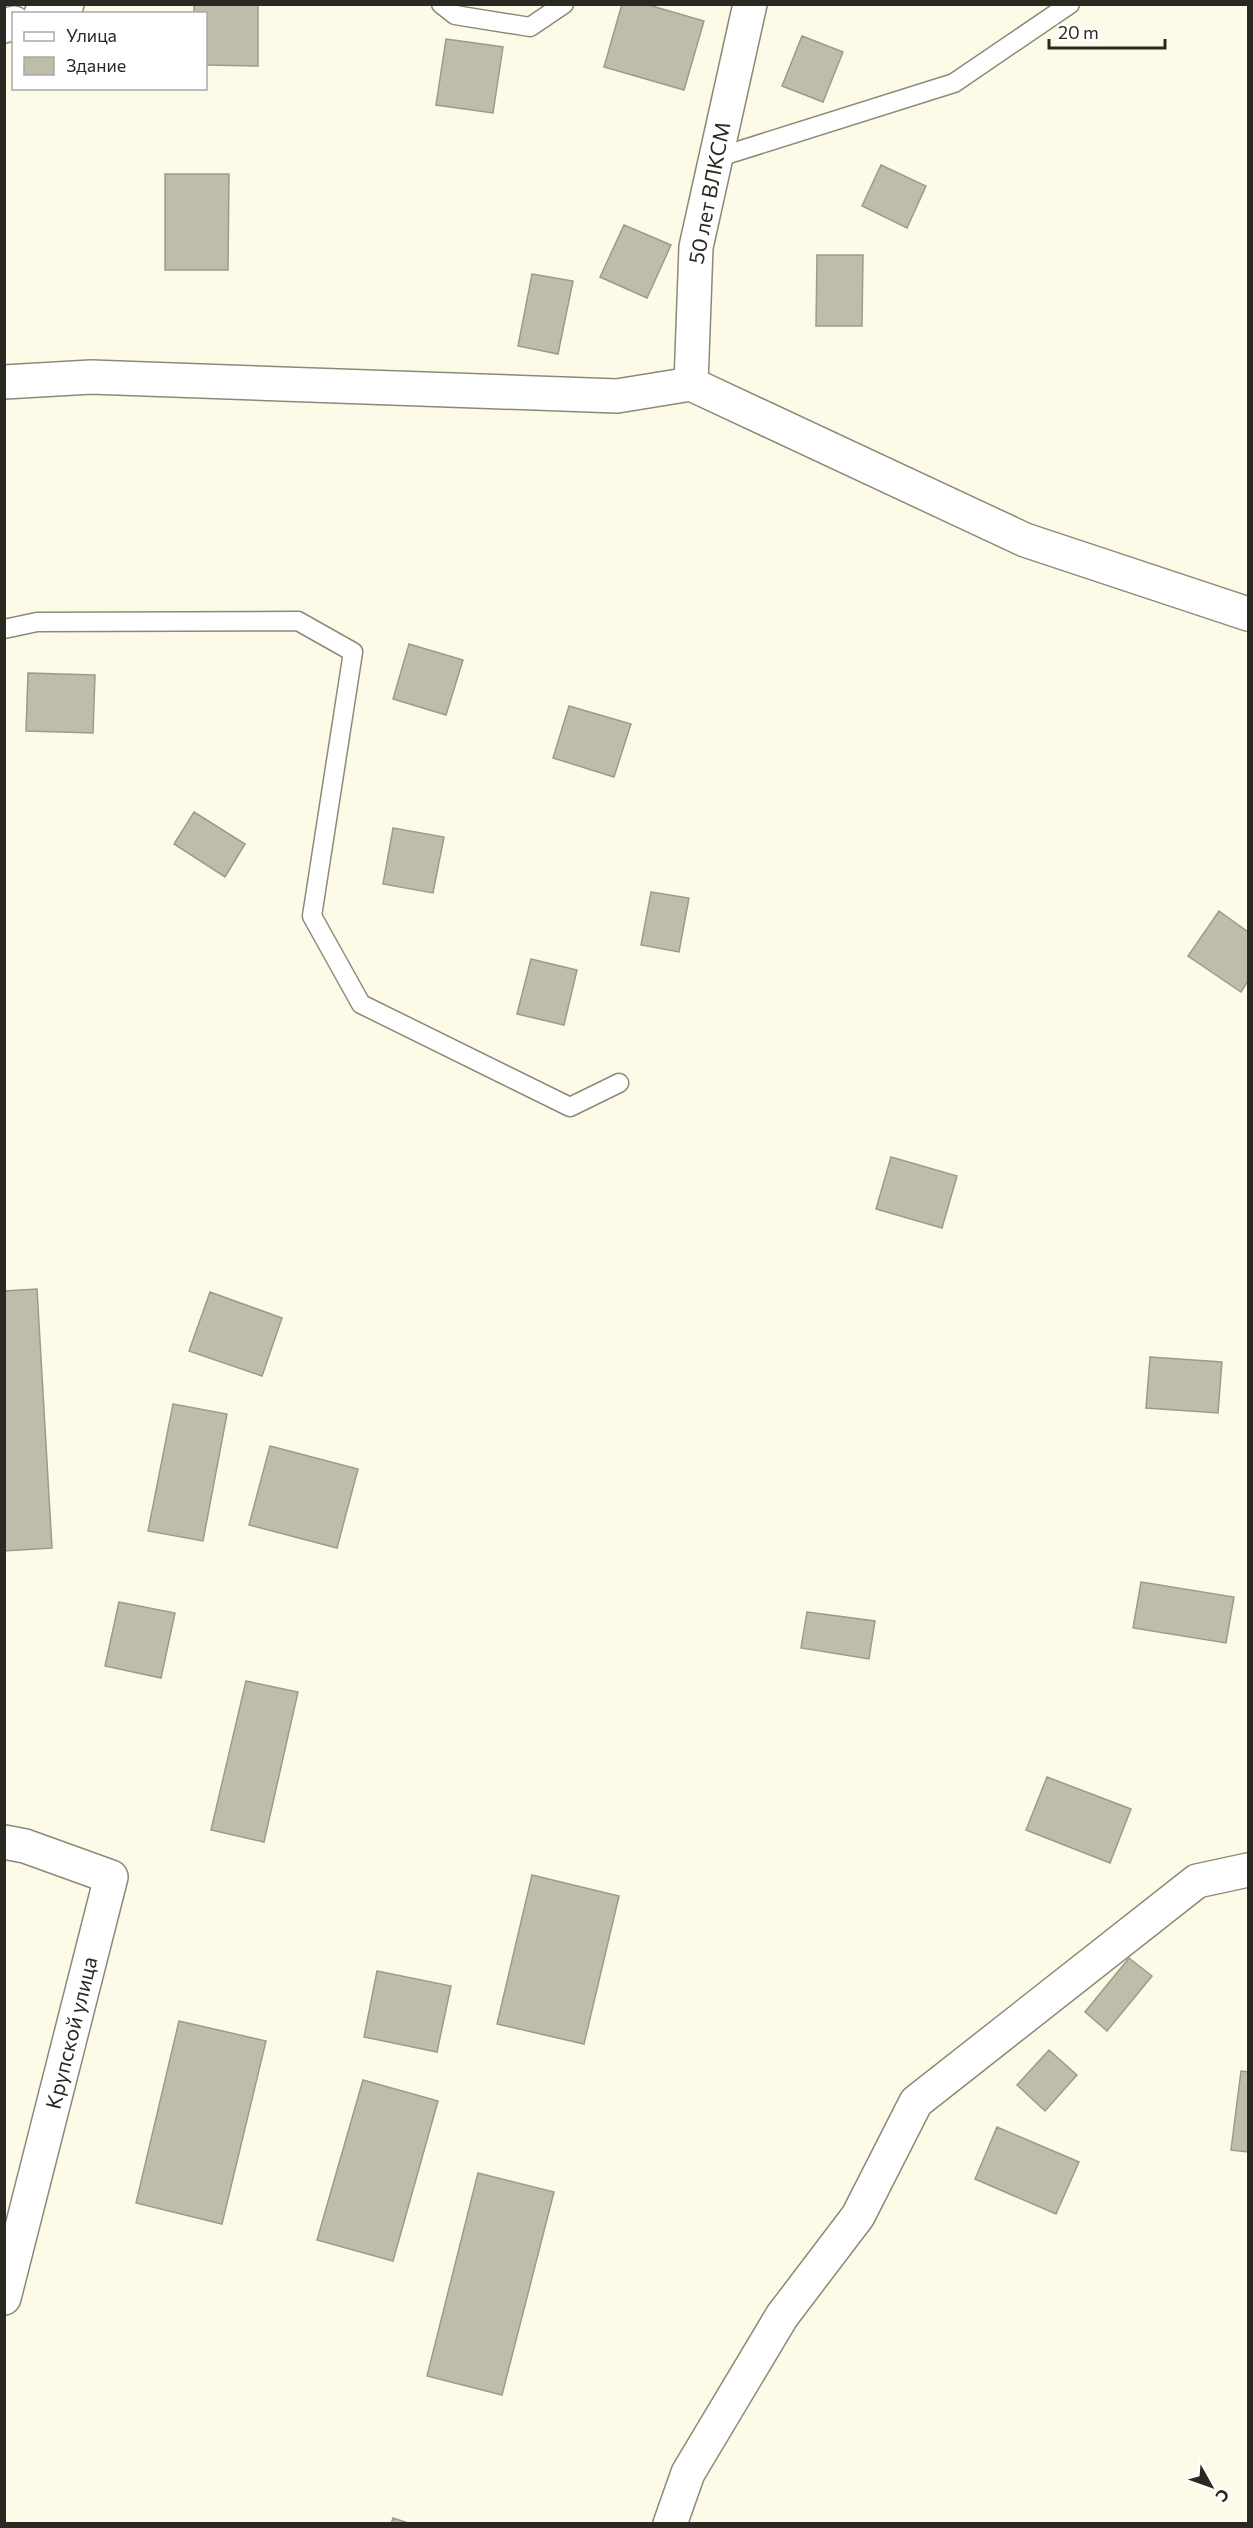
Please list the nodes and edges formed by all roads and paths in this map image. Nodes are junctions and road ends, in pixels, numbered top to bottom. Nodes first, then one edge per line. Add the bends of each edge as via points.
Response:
1 (67, 4) edge
2 (441, 4) edge
3 (564, 4) edge
4 (750, 4) edge
5 (1070, 4) edge
6 (46, 12) edge
7 (716, 158) junction
8 (4, 382) edge
9 (691, 384) junction
10 (1248, 614) edge
11 (4, 629) edge
12 (619, 1083) dead end
13 (4, 1842) edge
14 (1248, 1870) edge
15 (4, 2298) edge
16 (670, 2523) edge

1 - 6 street
2 - 3 lane via 456,15 530,27
4 - 7 street, 50 лет ВЛКСМ
5 - 7 lane via 954,83
7 - 9 street, 50 лет ВЛКСМ via 696,247
8 - 9 street via 91,377 617,396
9 - 10 street via 1025,540
11 - 12 lane via 37,622 298,621 353,652 312,916 361,1005 570,1107
13 - 15 street, Крупской улица via 111,1876
14 - 16 street via 1197,1881 916,2102 858,2216 782,2316 688,2473

